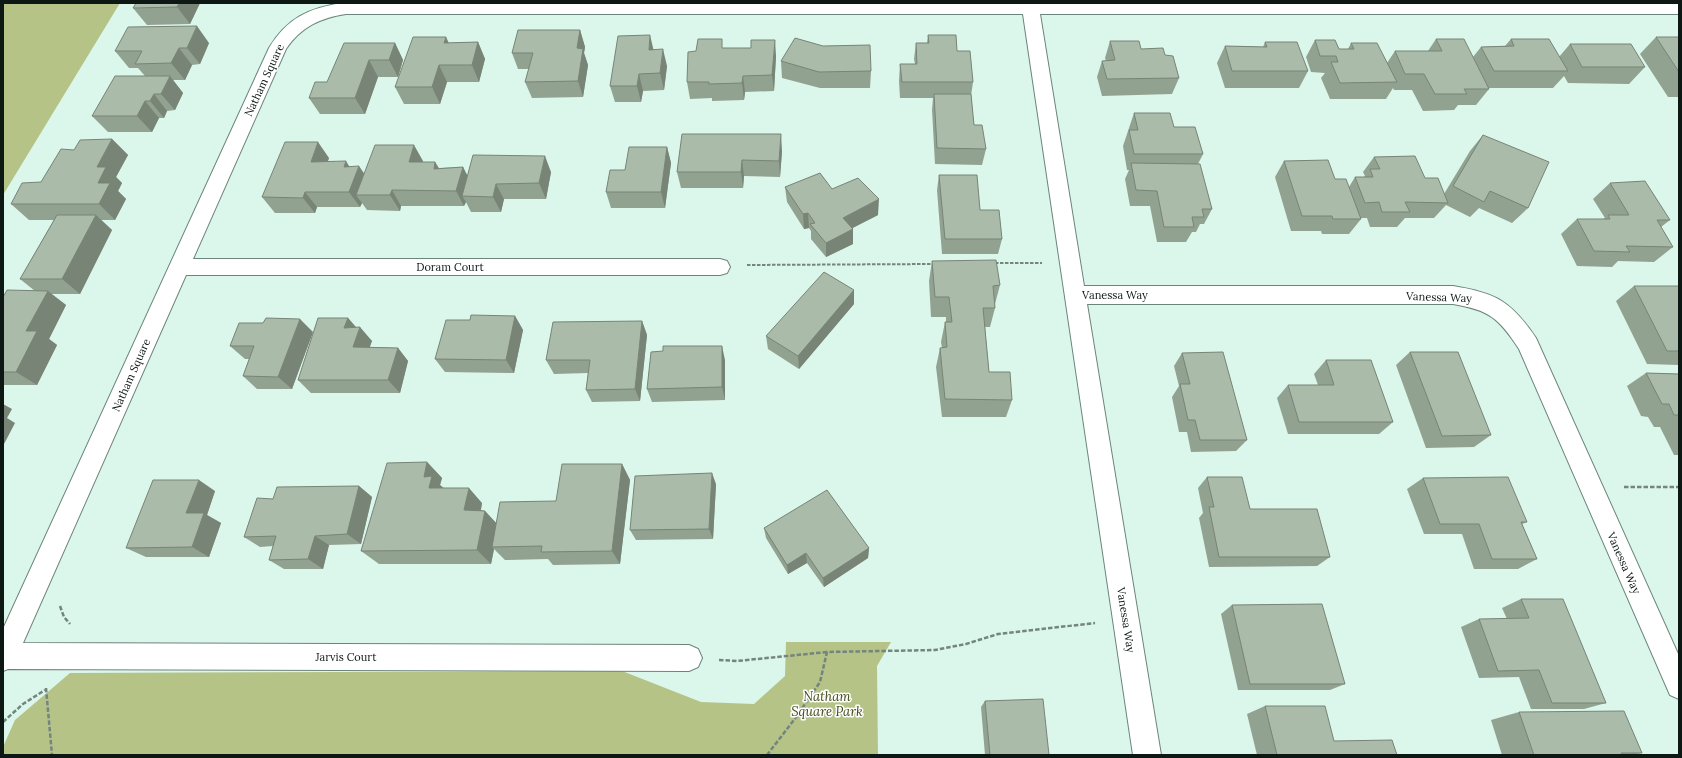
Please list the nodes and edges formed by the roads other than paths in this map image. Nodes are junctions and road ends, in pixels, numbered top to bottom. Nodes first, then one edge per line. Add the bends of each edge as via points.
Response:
1 (1187, 6) edge
2 (1679, 8) edge
3 (1031, 9) junction
4 (180, 267) junction
5 (720, 267) road end
6 (1076, 295) junction
7 (4, 657) edge
8 (689, 658) road end
9 (1679, 686) edge
10 (1147, 755) edge

1 - 2 street, Natham Square
1 - 3 street, Natham Square
3 - 4 street, Natham Square via 328,10 298,24 282,41
3 - 6 street, Vanessa Way
4 - 5 street, Doram Court
4 - 7 street, Natham Square
6 - 9 street, Vanessa Way via 1453,295 1477,298 1498,308 1515,324 1528,344
6 - 10 street, Vanessa Way
7 - 8 street, Jarvis Court

